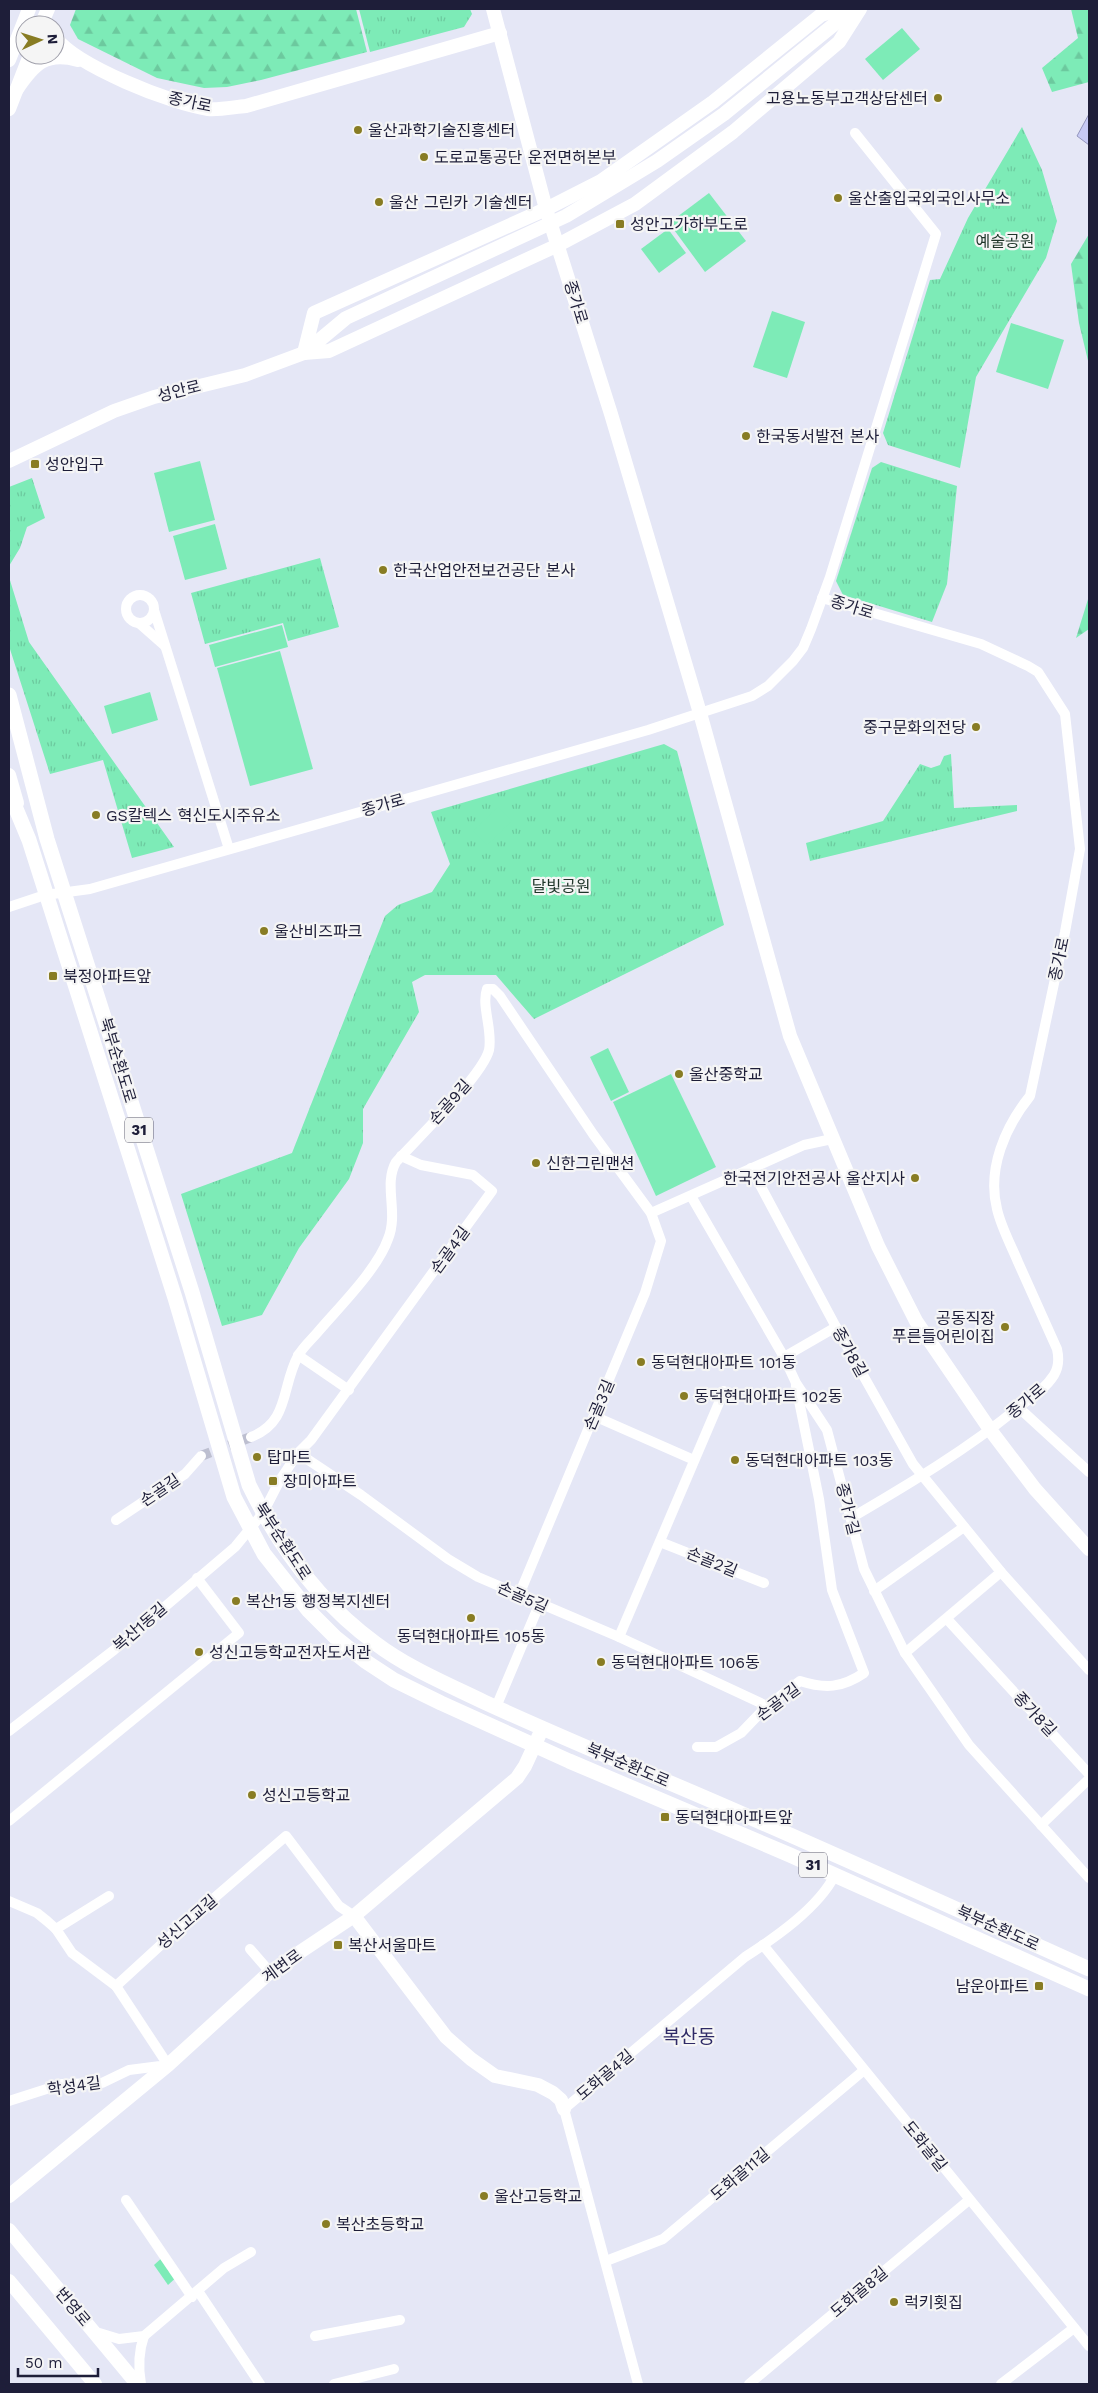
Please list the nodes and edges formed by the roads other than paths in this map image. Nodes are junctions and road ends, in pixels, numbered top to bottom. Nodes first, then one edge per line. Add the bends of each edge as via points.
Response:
1 (29, 9) edge
2 (493, 9) edge
3 (839, 9) edge
4 (853, 9) edge
5 (860, 9) edge
6 (500, 33) junction
7 (65, 48) edge
8 (9, 60) edge
9 (86, 62) junction
10 (26, 65) edge
11 (16, 89) junction
12 (9, 109) edge
13 (855, 133) dead end
14 (546, 209) junction
15 (558, 245) junction
16 (304, 353) junction
17 (47, 444) junction
18 (9, 452) edge
19 (9, 462) edge
20 (822, 598) junction
21 (154, 610) junction
22 (140, 624) junction
23 (166, 646) junction
24 (9, 695) edge
25 (700, 713) junction
26 (9, 723) edge
27 (9, 775) edge
28 (9, 792) edge
29 (46, 834) junction
30 (28, 840) junction
31 (229, 848) junction
32 (65, 893) junction
33 (45, 895) junction
34 (9, 908) edge
35 (832, 1139) junction
36 (401, 1156) junction
37 (751, 1168) junction
38 (691, 1196) junction
39 (651, 1213) junction
40 (836, 1327) junction
41 (298, 1356) junction
42 (784, 1357) junction
43 (796, 1383) junction
44 (349, 1390) junction
45 (724, 1391) dead end
46 (1018, 1408) junction
47 (594, 1416) junction
48 (991, 1431) junction
49 (250, 1437) tunnel mouth
50 (298, 1453) junction
51 (201, 1456) tunnel mouth
52 (694, 1460) junction
53 (1089, 1472) edge
54 (922, 1476) junction
55 (263, 1513) junction
56 (851, 1518) junction
57 (116, 1520) dead end
58 (964, 1527) junction
59 (250, 1531) junction
60 (660, 1542) junction
61 (1089, 1549) edge
62 (1002, 1572) junction
63 (197, 1578) junction
64 (764, 1583) dead end
65 (874, 1591) junction
66 (520, 1596) junction
67 (540, 1605) junction
68 (948, 1619) junction
69 (619, 1637) junction
70 (905, 1653) junction
71 (1089, 1670) edge
72 (767, 1706) junction
73 (496, 1708) junction
74 (542, 1729) junction
75 (9, 1732) edge
76 (535, 1746) junction
77 (697, 1747) dead end
78 (1089, 1774) edge
79 (1089, 1779) edge
80 (9, 1821) edge
81 (1041, 1825) junction
82 (835, 1875) junction
83 (1089, 1878) edge
84 (918, 1892) junction
85 (109, 1896) dead end
86 (9, 1901) edge
87 (912, 1909) junction
88 (354, 1916) junction
89 (56, 1929) junction
90 (763, 1945) junction
91 (250, 1949) dead end
92 (1089, 1961) edge
93 (1089, 1969) edge
94 (270, 1972) junction
95 (116, 1986) junction
96 (1089, 1990) edge
97 (1089, 2000) edge
98 (168, 2064) junction
99 (863, 2071) junction
100 (9, 2101) edge
101 (564, 2109) junction
102 (9, 2196) edge
103 (126, 2200) dead end
104 (969, 2200) junction
105 (9, 2230) edge
106 (251, 2252) dead end
107 (606, 2261) junction
108 (9, 2280) edge
109 (195, 2294) junction
110 (400, 2320) dead end
111 (1074, 2328) junction
112 (93, 2331) junction
113 (144, 2336) junction
114 (315, 2336) dead end
115 (1089, 2346) edge
116 (394, 2369) dead end
117 (95, 2384) edge
118 (139, 2384) edge
119 (260, 2384) edge
120 (334, 2384) edge
121 (638, 2384) edge
122 (749, 2384) edge
123 (1001, 2384) edge

1 - 8 street
2 - 6 street, 종가로
3 - 14 street via 820,15 713,102 601,181
4 - 16 street, 성안로 via 724,114 649,166 566,216 346,318
5 - 15 street via 839,42 733,132 636,204
6 - 9 street, 종가로 via 246,106 209,109 175,102
6 - 14 street, 종가로
7 - 9 street
9 - 11 street via 56,56 45,59
10 - 11 street
11 - 12 street
13 - 20 street, 종가로 via 936,234
14 - 15 street, 종가로
14 - 16 street via 314,313
15 - 16 street via 329,351
15 - 25 street, 종가로
16 - 17 street, 성안로 via 245,375 114,411
17 - 18 street
17 - 19 street, 성안로
20 - 25 street, 종가로 via 803,648 781,674 752,696
20 - 46 street, 종가로 via 981,644 1028,666 1038,672 1065,714 1080,849 1030,1096 1007,1130 994,1183 996,1208 1059,1356 1055,1374
21 - 22 street via 151,619
21 - 22 street via 152,601 145,596 132,598 127,605 127,614 133,622
21 - 23 street
22 - 23 street
23 - 31 street
24 - 29 main road
25 - 31 street, 종가로
25 - 35 street, 종가로 via 790,1036
26 - 29 street, 북부순환도로
27 - 30 street, 북부순환도로
28 - 30 main road
29 - 32 main road, 북부순환도로 / 31
30 - 33 main road, 북부순환도로 / 31
31 - 32 street, 종가로 via 90,889
32 - 33 street, 종가로
32 - 55 main road, 북부순환도로 / 31 via 192,1292 239,1455
33 - 34 street, 종가로
33 - 59 main road, 북부순환도로 / 31 via 175,1298 222,1460
35 - 37 street via 804,1145
35 - 48 street, 종가로 via 878,1246 912,1312
36 - 39 street, 손골9길 via 486,1059 490,1038 485,997 487,990 493,989 592,1134
36 - 41 street, 손골9길 via 389,1178 393,1211 384,1248
36 - 44 street, 손골4길 via 421,1165 473,1175 492,1191
37 - 38 street
37 - 40 street, 종가8길
38 - 39 street
38 - 42 street, 종가7길
39 - 47 street, 손골3길 via 660,1232 660,1248
40 - 42 street
40 - 54 street, 종가8길
41 - 44 street
41 - 49 street, 손골9길 via 279,1415 261,1433
42 - 43 street, 종가7길
43 - 56 street, 종가7길 via 827,1430
43 - 72 street, 손골1길 via 819,1499 832,1590 864,1673 848,1684 818,1687 800,1681
44 - 50 street, 손골4길
45 - 52 street
46 - 48 street, 종가로
46 - 53 street
47 - 52 street
47 - 66 street, 손골3길
48 - 54 street
48 - 61 street, 종가로 via 1035,1489
50 - 55 street, 손골4길
50 - 66 street, 손골5길 via 448,1558 478,1577
51 - 57 street, 손골길 via 185,1474
52 - 60 street
54 - 56 street
54 - 58 street, 종가8길
55 - 59 street, 복산1동길
55 - 73 main road, 북부순환도로 / 31 via 308,1580 348,1622 403,1662
56 - 65 street, 종가7길 via 864,1569
58 - 62 street, 종가8길
58 - 65 street
59 - 63 street, 복산1동길
59 - 76 main road, 북부순환도로 / 31 via 293,1593 335,1637 365,1661 402,1684
60 - 64 street, 손골2길
60 - 69 street
62 - 68 street
62 - 71 street, 종가8길
63 - 75 street, 복산1동길 via 114,1650
63 - 80 street via 239,1633
65 - 70 street, 종가7길
66 - 67 street, 손골5길
67 - 69 street, 손골5길
67 - 73 street
68 - 70 street
68 - 78 street, 종가8길
69 - 72 street, 손골5길
70 - 81 street, 종가7길 via 969,1745
72 - 77 street, 손골1길 via 741,1733 716,1747
73 - 74 main road, 북부순환도로 / 31
74 - 76 street, 계변로
74 - 84 main road, 북부순환도로 / 31
76 - 82 main road, 북부순환도로 / 31
76 - 88 street, 계변로 via 517,1778
79 - 81 street
81 - 83 street, 종가7길
82 - 87 main road, 북부순환도로 / 31
82 - 90 street, 도화골4길 via 822,1897
84 - 92 main road
84 - 93 main road, 북부순환도로 / 31
85 - 89 street
86 - 89 street via 37,1913
87 - 96 main road, 북부순환도로 / 31
87 - 97 main road
88 - 94 street, 계변로
88 - 95 street, 성신고교길 via 339,1906 286,1836
88 - 101 street via 446,2037 495,2076 553,2093 561,2100
89 - 95 street via 72,1953
90 - 99 street, 도화골길
90 - 101 street, 도화골4길
91 - 94 street
94 - 98 street, 계변로
95 - 98 street
98 - 100 street, 학성4길 via 129,2070 102,2083 62,2084
98 - 102 street, 계변로
99 - 104 street, 도화골길
99 - 107 street, 도화골11길 via 663,2239
101 - 107 street, 도화골4길
103 - 109 street
104 - 111 street, 도화골길
104 - 122 street, 도화골8길
105 - 112 street, 번영로
106 - 109 street via 224,2268
107 - 121 street, 도화골4길
108 - 117 street, 번영로
109 - 113 street
109 - 119 street
110 - 114 street
111 - 115 street, 도화골길
111 - 123 street
112 - 113 street via 119,2339
112 - 118 street, 번영로
113 - 118 street via 139,2351
116 - 120 street

